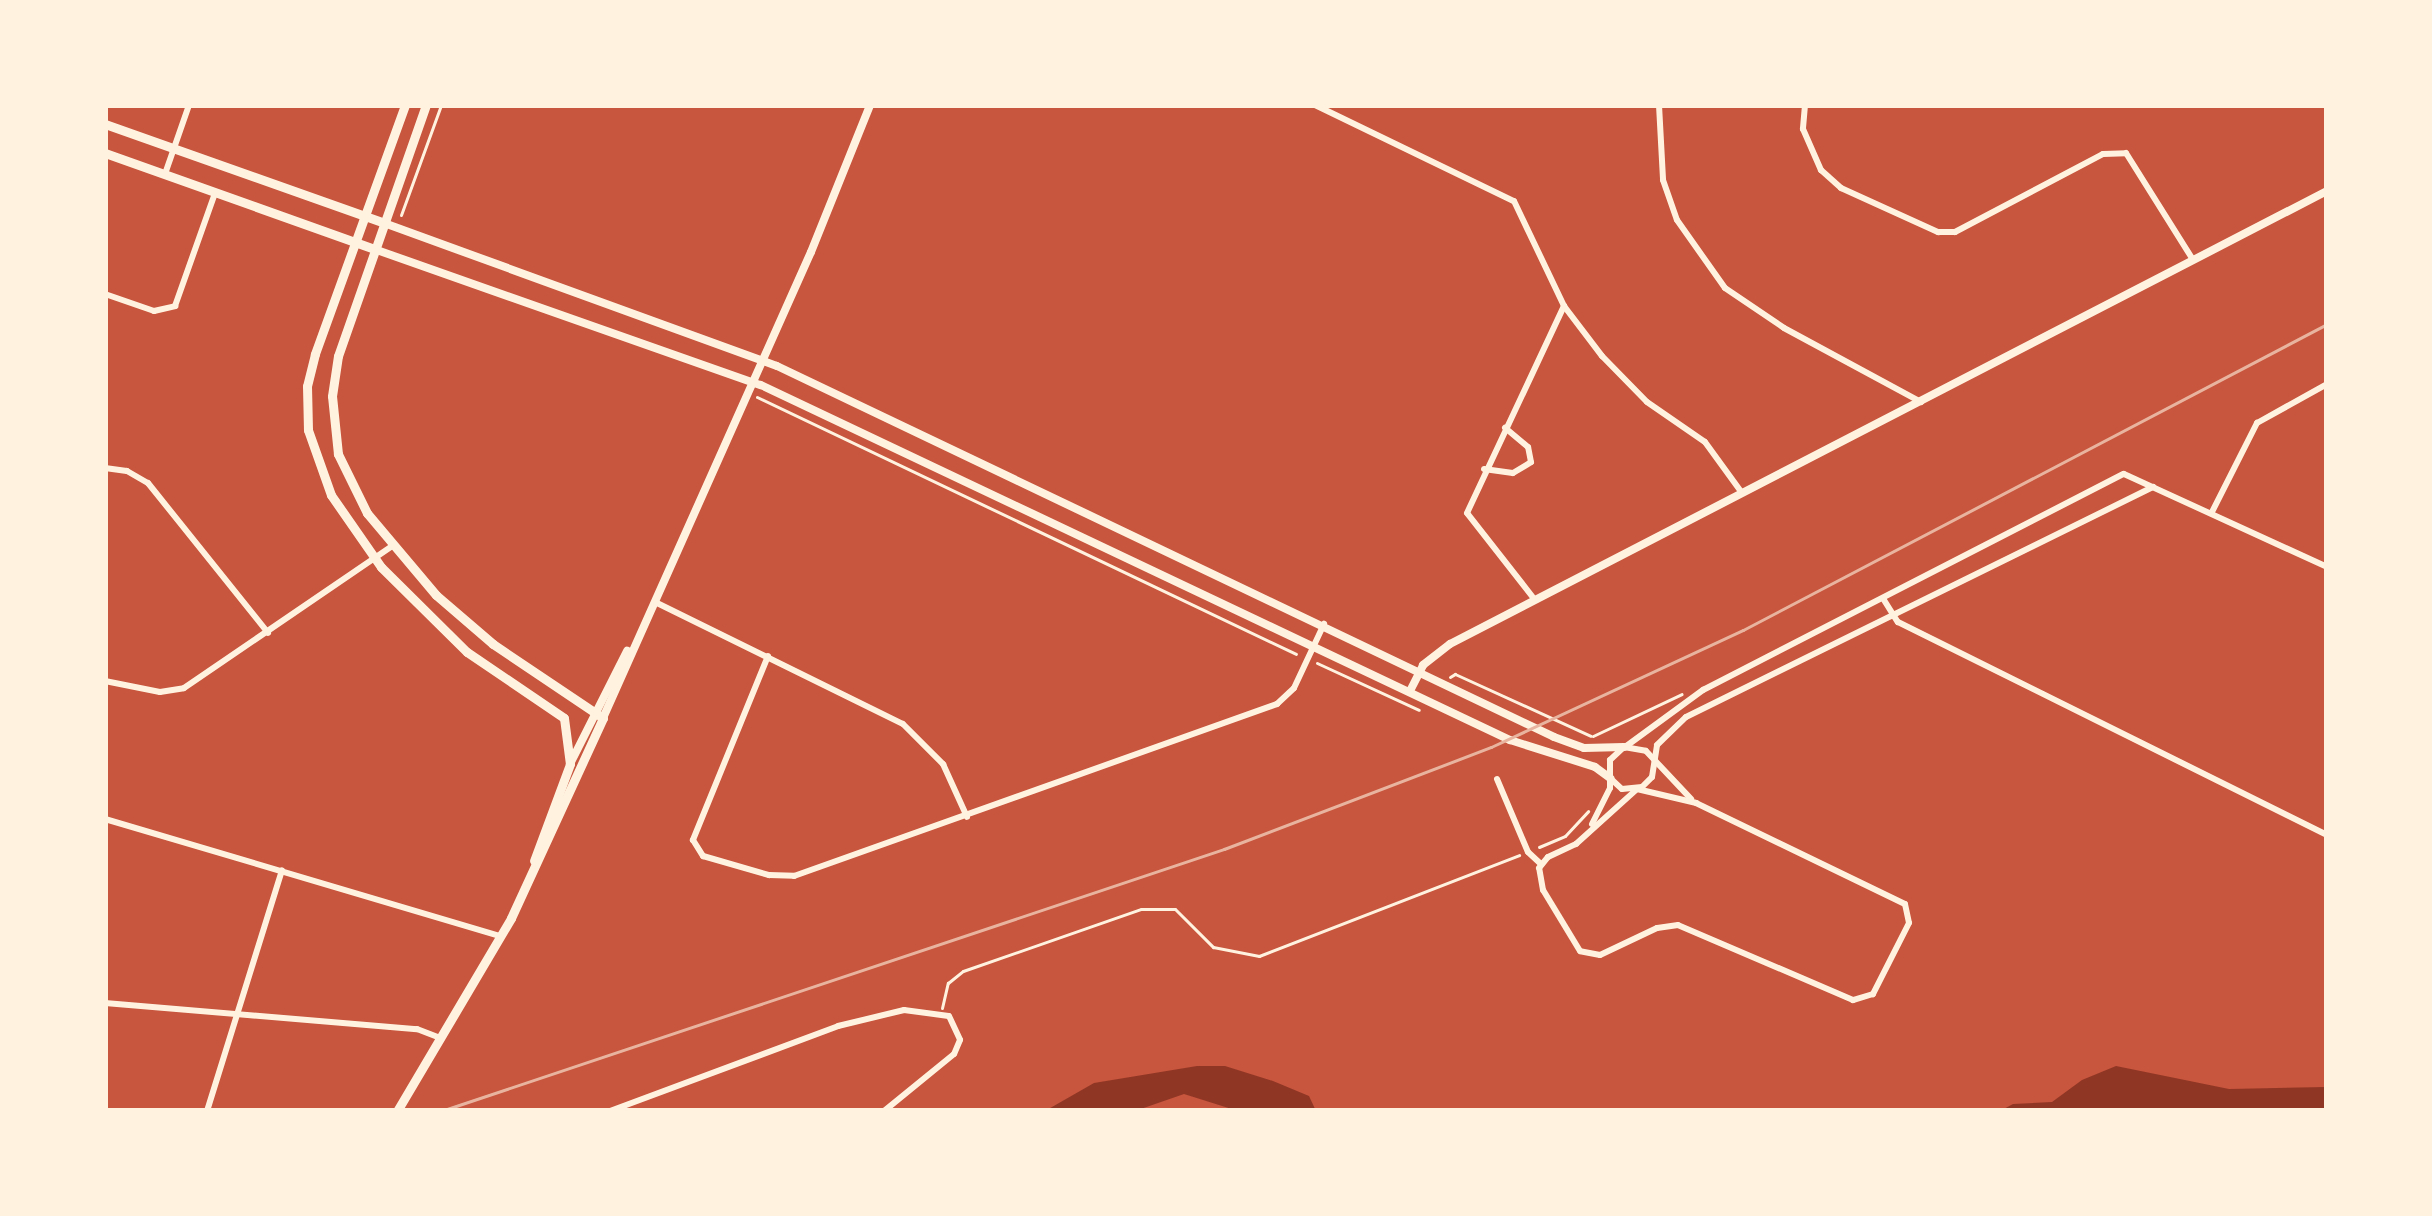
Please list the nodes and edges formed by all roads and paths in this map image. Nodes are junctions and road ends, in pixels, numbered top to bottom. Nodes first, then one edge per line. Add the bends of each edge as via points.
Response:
1 (190, 105) edge
2 (405, 105) edge
3 (426, 105) edge
4 (441, 105) edge
5 (870, 105) edge
6 (1315, 105) edge
7 (1659, 105) edge
8 (1805, 105) edge
9 (105, 124) edge
10 (174, 148) junction
11 (105, 153) edge
12 (165, 174) junction
13 (2327, 191) edge
14 (215, 192) junction
15 (400, 215) dead end
16 (365, 217) junction
17 (384, 223) junction
18 (356, 242) junction
19 (374, 249) junction
20 (2193, 260) junction
21 (105, 294) edge
22 (1564, 306) junction
23 (761, 359) junction
24 (751, 381) junction
25 (2327, 384) edge
26 (759, 398) dead end
27 (1921, 402) junction
28 (1505, 428) junction
29 (105, 468) edge
30 (1484, 469) junction
31 (2157, 486) junction
32 (1742, 493) junction
33 (2212, 512) junction
34 (392, 546) junction
35 (375, 560) junction
36 (2327, 567) edge
37 (1535, 600) junction
38 (652, 601) junction
39 (1884, 601) junction
40 (1892, 616) junction
41 (1324, 625) junction
42 (268, 633) junction
43 (1313, 646) junction
44 (1297, 654) dead end
45 (768, 656) junction
46 (1317, 663) dead end
47 (1419, 671) junction
48 (1452, 675) dead end
49 (105, 681) edge
50 (1692, 689) dead end
51 (1409, 691) junction
52 (1424, 707) dead end
53 (599, 714) junction
54 (1624, 747) junction
55 (1652, 762) junction
56 (570, 764) junction
57 (1610, 778) junction
58 (1497, 779) dead end
59 (1637, 789) junction
60 (1595, 800) dead end
61 (1696, 803) junction
62 (967, 817) junction
63 (105, 819) edge
64 (1587, 832) junction
65 (2327, 835) edge
66 (1535, 848) dead end
67 (1521, 854) dead end
68 (1541, 864) junction
69 (282, 870) junction
70 (528, 882) junction
71 (501, 936) junction
72 (105, 1003) edge
73 (943, 1003) dead end
74 (236, 1015) junction
75 (441, 1039) junction
76 (207, 1111) edge
77 (397, 1111) edge
78 (610, 1111) edge
79 (884, 1111) edge

1 - 10 street
2 - 16 main road
3 - 17 main road
4 - 15 path
5 - 23 street
6 - 22 street via 1514,202
7 - 27 street via 1663,180 1677,220 1725,288
8 - 20 street via 1803,129 1821,170 1841,188 1938,232 1955,232 2103,154 2126,153
9 - 10 main road
10 - 12 street
10 - 16 main road
11 - 12 main road
12 - 14 main road
13 - 20 street
14 - 18 main road
14 - 21 street via 175,306 154,311
16 - 17 main road
16 - 18 main road
17 - 19 main road
17 - 23 street
18 - 19 main road
18 - 35 main road via 314,358 306,417 324,481
19 - 24 street
19 - 34 main road via 338,356 333,423 348,480
20 - 27 street
22 - 28 street
22 - 32 street via 1646,402 1713,451
23 - 24 street
23 - 41 street
24 - 38 street
24 - 43 street
25 - 33 street via 2257,423
26 - 44 path
27 - 32 street
28 - 30 street
28 - 30 street via 1528,448 1531,462 1513,473
29 - 42 street via 148,483
30 - 37 street via 1467,513
31 - 33 street
31 - 39 street via 2124,474
31 - 40 street
32 - 37 street
33 - 36 street
34 - 35 street
34 - 53 main road via 474,630
35 - 42 street
35 - 56 main road via 467,652 560,713
37 - 47 street via 1443,648
38 - 45 street
38 - 53 street
39 - 40 street
39 - 54 street via 1691,697
40 - 55 street via 1686,717 1660,740
40 - 65 street
41 - 43 street
41 - 47 street
42 - 49 street via 184,688 160,692
43 - 51 street
43 - 62 street via 1294,688 1277,704
45 - 62 street via 920,736
45 - 62 street via 693,840 703,856 794,876
46 - 52 path
47 - 51 street
47 - 54 street via 1570,744
48 - 50 path via 1591,736
51 - 57 street
53 - 56 street
53 - 70 main road
54 - 55 street via 1643,749
54 - 57 street via 1610,760
55 - 59 street via 1650,781
55 - 61 street
56 - 70 main road
57 - 59 street
57 - 64 street
58 - 68 street via 1526,850
59 - 61 street
59 - 64 street
60 - 66 path via 1565,836
61 - 68 street via 1908,909 1877,990 1853,1000 1678,925 1587,955 1543,890
63 - 69 street
64 - 68 street
67 - 73 path via 1259,956 1218,950 1180,912 1148,907 962,971
69 - 71 street
69 - 74 street
70 - 71 main road
71 - 75 main road
72 - 74 street
74 - 75 street via 417,1029
74 - 76 street
75 - 77 main road
78 - 79 street via 838,1026 904,1010 949,1016 960,1040 955,1054

